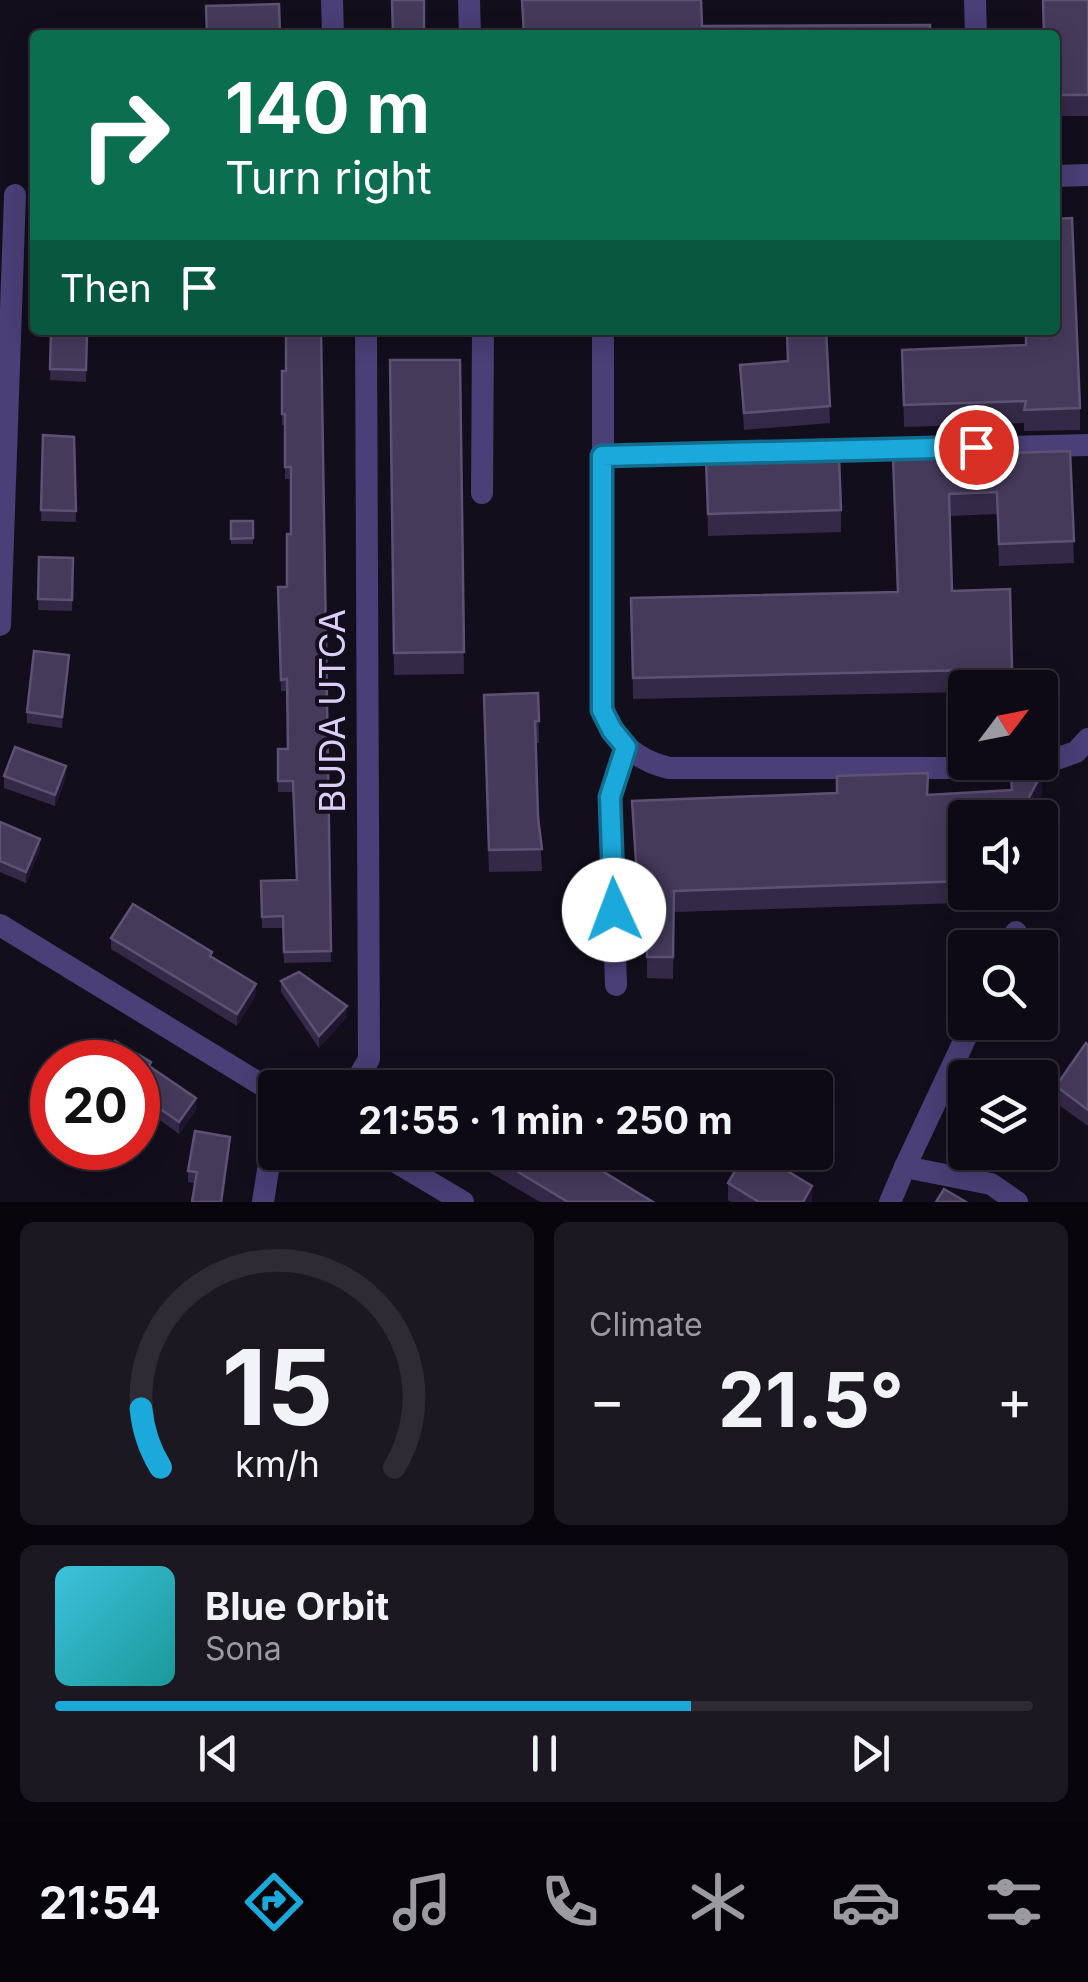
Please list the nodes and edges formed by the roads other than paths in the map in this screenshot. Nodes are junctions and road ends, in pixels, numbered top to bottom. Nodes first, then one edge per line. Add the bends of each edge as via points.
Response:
1 (332, 0) edge
2 (469, 0) edge
3 (975, 0) edge
4 (334, 30) edge
5 (470, 30) edge
6 (976, 30) edge
7 (1088, 175) edge
8 (1060, 176) edge
9 (16, 195) edge
10 (366, 335) edge
11 (483, 335) edge
12 (603, 335) edge
13 (1088, 444) edge
14 (602, 456) junction
15 (482, 494) dead end
16 (0, 626) edge
17 (1088, 740) edge
18 (626, 747) junction
19 (0, 925) edge
20 (616, 985) dead end
21 (965, 1040) edge
22 (364, 1070) edge
23 (258, 1082) edge
24 (905, 1168) junction
25 (268, 1170) edge
26 (409, 1170) edge
27 (262, 1202) edge
28 (462, 1202) edge
29 (890, 1202) edge
30 (1017, 1202) edge

1 - 4 street
2 - 5 street
3 - 6 street
7 - 8 street
9 - 16 street
10 - 22 street, BUDA UTCA via 370,1060
11 - 15 street
12 - 14 street
13 - 14 street
14 - 18 street via 602,710
17 - 18 street via 1076,752 1030,768 669,768 647,763
18 - 20 street via 610,797
19 - 23 street
21 - 24 street
24 - 29 street
24 - 30 street via 991,1184
25 - 27 street
26 - 28 street

